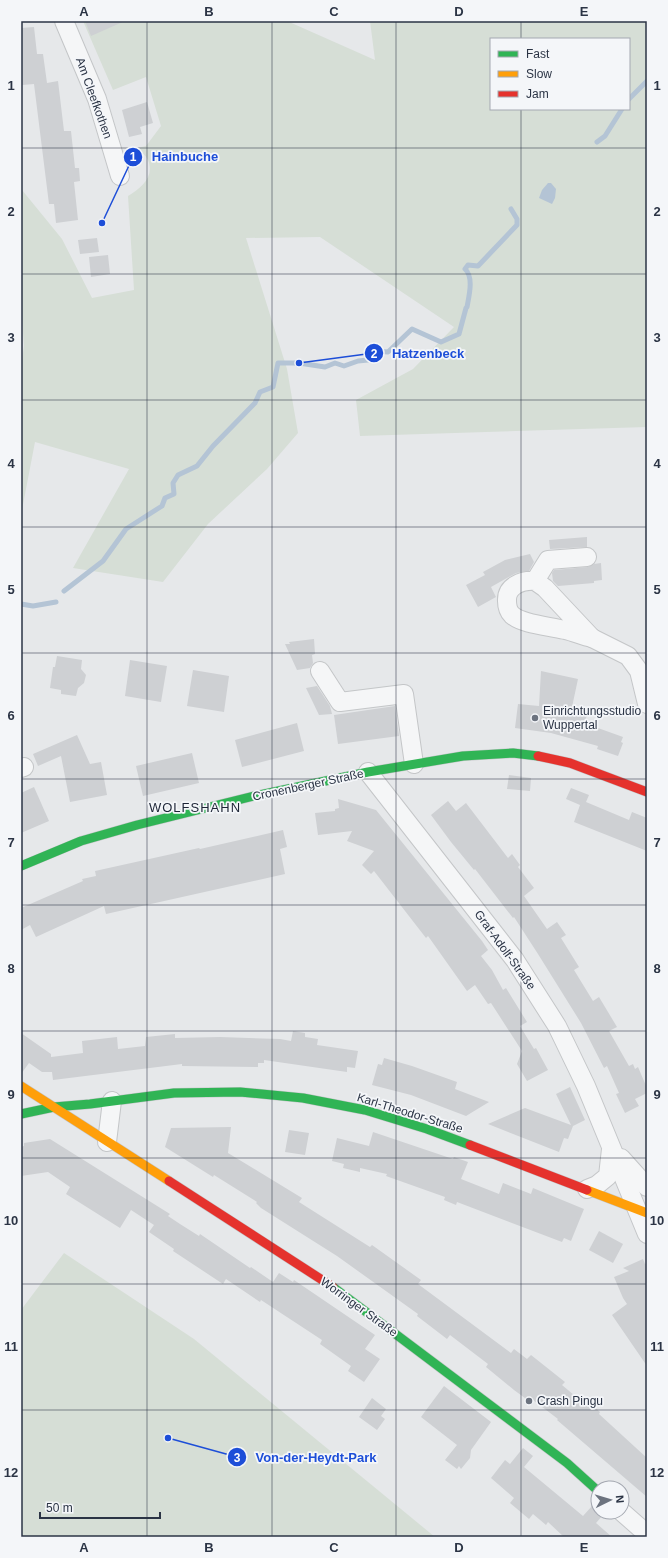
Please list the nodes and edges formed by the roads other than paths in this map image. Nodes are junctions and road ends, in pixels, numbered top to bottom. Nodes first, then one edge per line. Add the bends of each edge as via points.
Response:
1 (64, 21) edge
2 (120, 176) dead end
3 (587, 557) dead end
4 (535, 582) junction
5 (592, 638) junction
6 (320, 671) dead end
7 (647, 704) edge
8 (414, 764) junction
9 (368, 772) junction
10 (647, 792) edge
11 (21, 866) edge
12 (21, 1086) edge
13 (112, 1101) junction
14 (54, 1107) junction
15 (21, 1114) edge
16 (107, 1142) junction
17 (611, 1146) junction
18 (647, 1187) edge
19 (587, 1189) junction
20 (642, 1211) edge
21 (647, 1234) edge
22 (590, 1484) edge
23 (630, 1519) edge
24 (647, 1534) edge

1 - 2 street, Am Cleefkothen via 98,99
3 - 4 street via 548,560
4 - 5 street via 545,588
4 - 5 street via 518,583 506,596 507,607 512,615 520,620
5 - 7 street via 628,656 639,671
6 - 8 street via 340,702 404,694
8 - 9 street, Cronenberger Straße
8 - 10 street, Cronenberger Straße via 463,756 513,753 547,757
9 - 11 street, Cronenberger Straße via 136,825 81,841
9 - 17 street, Graf-Adolf-Straße via 515,960 556,1026 586,1086
12 - 14 street, Worringer Straße
13 - 14 street, Karl-Theodor-Straße
13 - 16 street
13 - 19 street, Karl-Theodor-Straße via 174,1093 240,1092 302,1098 365,1110 427,1128
14 - 15 street, Karl-Theodor-Straße
14 - 16 street, Worringer Straße
16 - 22 street, Worringer Straße via 345,1295 567,1463
17 - 18 street
17 - 19 street, Graf-Adolf-Straße via 608,1176
17 - 20 street, Graf-Adolf-Straße
19 - 20 street, Karl-Theodor-Straße
20 - 21 street, Graf-Adolf-Straße
23 - 24 street

